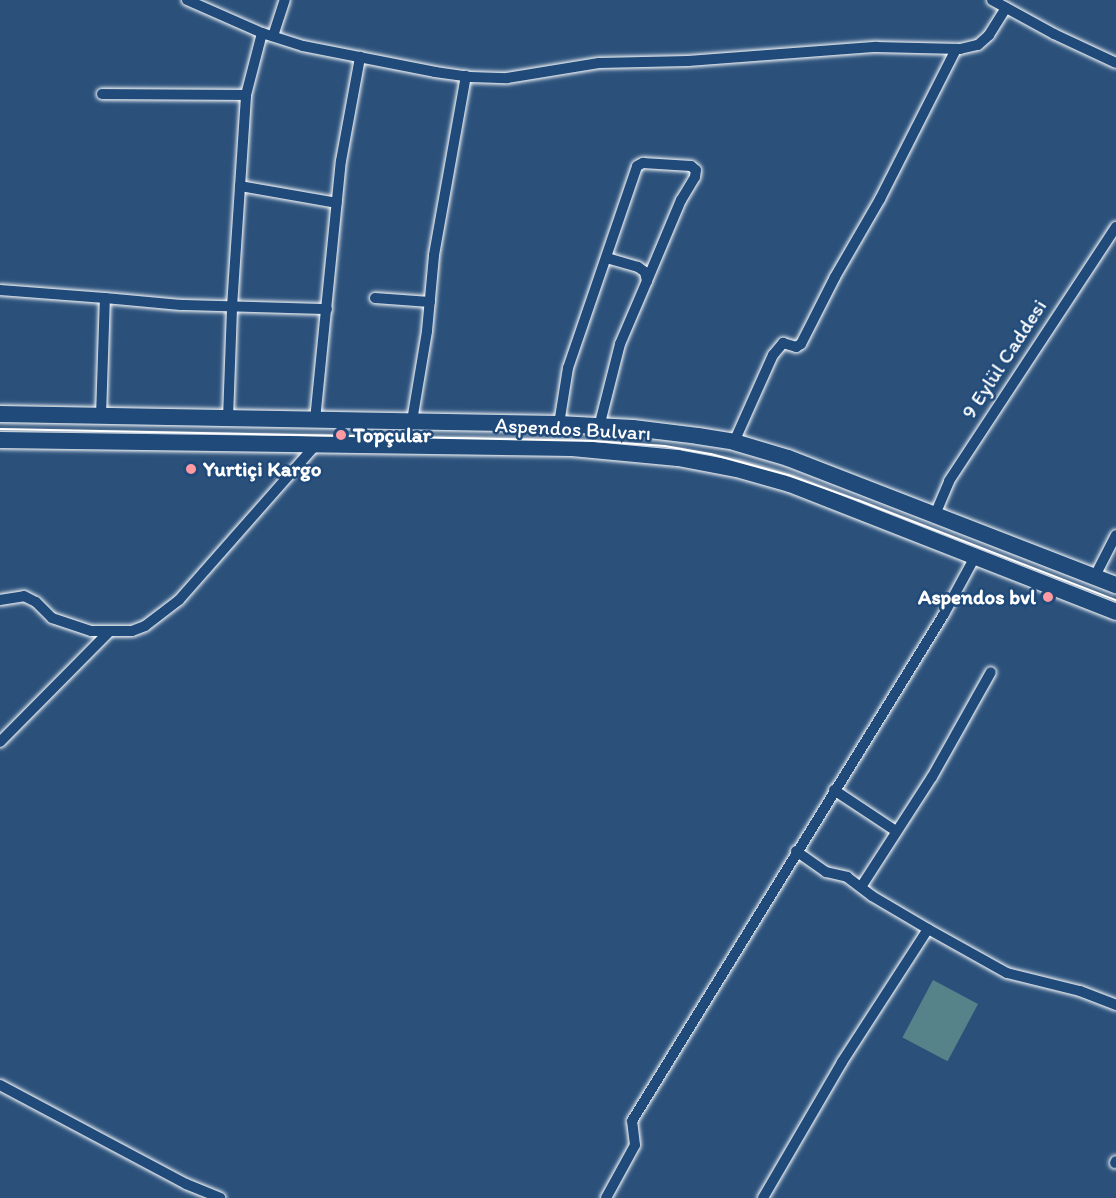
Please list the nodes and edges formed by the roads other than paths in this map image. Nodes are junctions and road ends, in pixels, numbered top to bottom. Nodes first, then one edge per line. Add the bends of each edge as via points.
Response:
1 (187, 0) edge
2 (285, 0) edge
3 (992, 0) edge
4 (1006, 8) junction
5 (262, 33) junction
6 (273, 36) junction
7 (956, 49) junction
8 (360, 57) junction
9 (1116, 63) edge
10 (466, 76) junction
11 (102, 94) dead end
12 (246, 95) junction
13 (240, 186) junction
14 (337, 202) junction
15 (1116, 227) edge
16 (607, 258) junction
17 (647, 281) junction
18 (0, 290) edge
19 (105, 298) junction
20 (375, 298) dead end
21 (430, 302) junction
22 (231, 307) junction
23 (327, 309) junction
24 (0, 414) edge
25 (101, 416) junction
26 (228, 418) junction
27 (315, 420) junction
28 (412, 421) junction
29 (558, 424) junction
30 (599, 426) junction
31 (0, 440) edge
32 (734, 442) junction
33 (315, 446) junction
34 (934, 517) junction
35 (1116, 535) edge
36 (975, 557) junction
37 (1094, 578) junction
38 (1116, 585) edge
39 (0, 600) edge
40 (1116, 612) edge
41 (110, 631) junction
42 (991, 672) dead end
43 (0, 742) edge
44 (834, 790) junction
45 (896, 831) junction
46 (796, 851) junction
47 (861, 887) junction
48 (928, 929) junction
49 (1116, 1005) edge
50 (0, 1085) edge
51 (220, 1198) edge
52 (606, 1198) edge
53 (763, 1198) edge

1 - 5 street
2 - 6 street
3 - 4 street
4 - 7 street via 978,45
4 - 9 street
5 - 6 street
5 - 12 street
6 - 8 street
7 - 10 street via 876,46 688,61 598,63 507,78
7 - 32 street via 801,344 796,347 783,343 773,355
8 - 10 street
8 - 14 street
10 - 21 street via 434,255
11 - 12 street
12 - 13 street
13 - 14 street
13 - 22 street
14 - 23 street
15 - 34 street, 9 Eylül Caddesi via 949,481
16 - 17 street via 638,267 645,272
16 - 17 street via 637,166 691,166 696,170 695,177 681,200
16 - 29 street via 568,368
17 - 30 street via 620,344
18 - 19 street
19 - 22 street
19 - 25 street
20 - 21 street
21 - 28 street
22 - 23 street
22 - 26 street
23 - 27 street
24 - 25 main road, Aspendos Bulvarı
25 - 26 main road, Aspendos Bulvarı
26 - 27 main road, Aspendos Bulvarı
27 - 28 main road, Aspendos Bulvarı
28 - 29 main road, Aspendos Bulvarı
29 - 30 main road, Aspendos Bulvarı
30 - 32 main road, Aspendos Bulvarı
31 - 33 main road, Aspendos Bulvarı
32 - 34 main road, Aspendos Bulvarı via 788,458
33 - 36 main road, Aspendos Bulvarı via 572,448 678,458 790,484
33 - 41 street via 178,600 145,626 132,631
34 - 37 main road, Aspendos Bulvarı
35 - 37 street
36 - 40 main road, Aspendos Bulvarı
36 - 44 street via 944,615
37 - 38 main road, Aspendos Bulvarı
39 - 41 street via 24,596 52,618 91,631
41 - 43 street
42 - 45 street via 932,777
44 - 45 street
44 - 46 street
45 - 47 street
46 - 47 street via 826,872 847,877
46 - 52 street via 632,1121 635,1145
47 - 48 street
48 - 49 street via 1007,972
48 - 53 street via 842,1062
50 - 51 street via 186,1185

